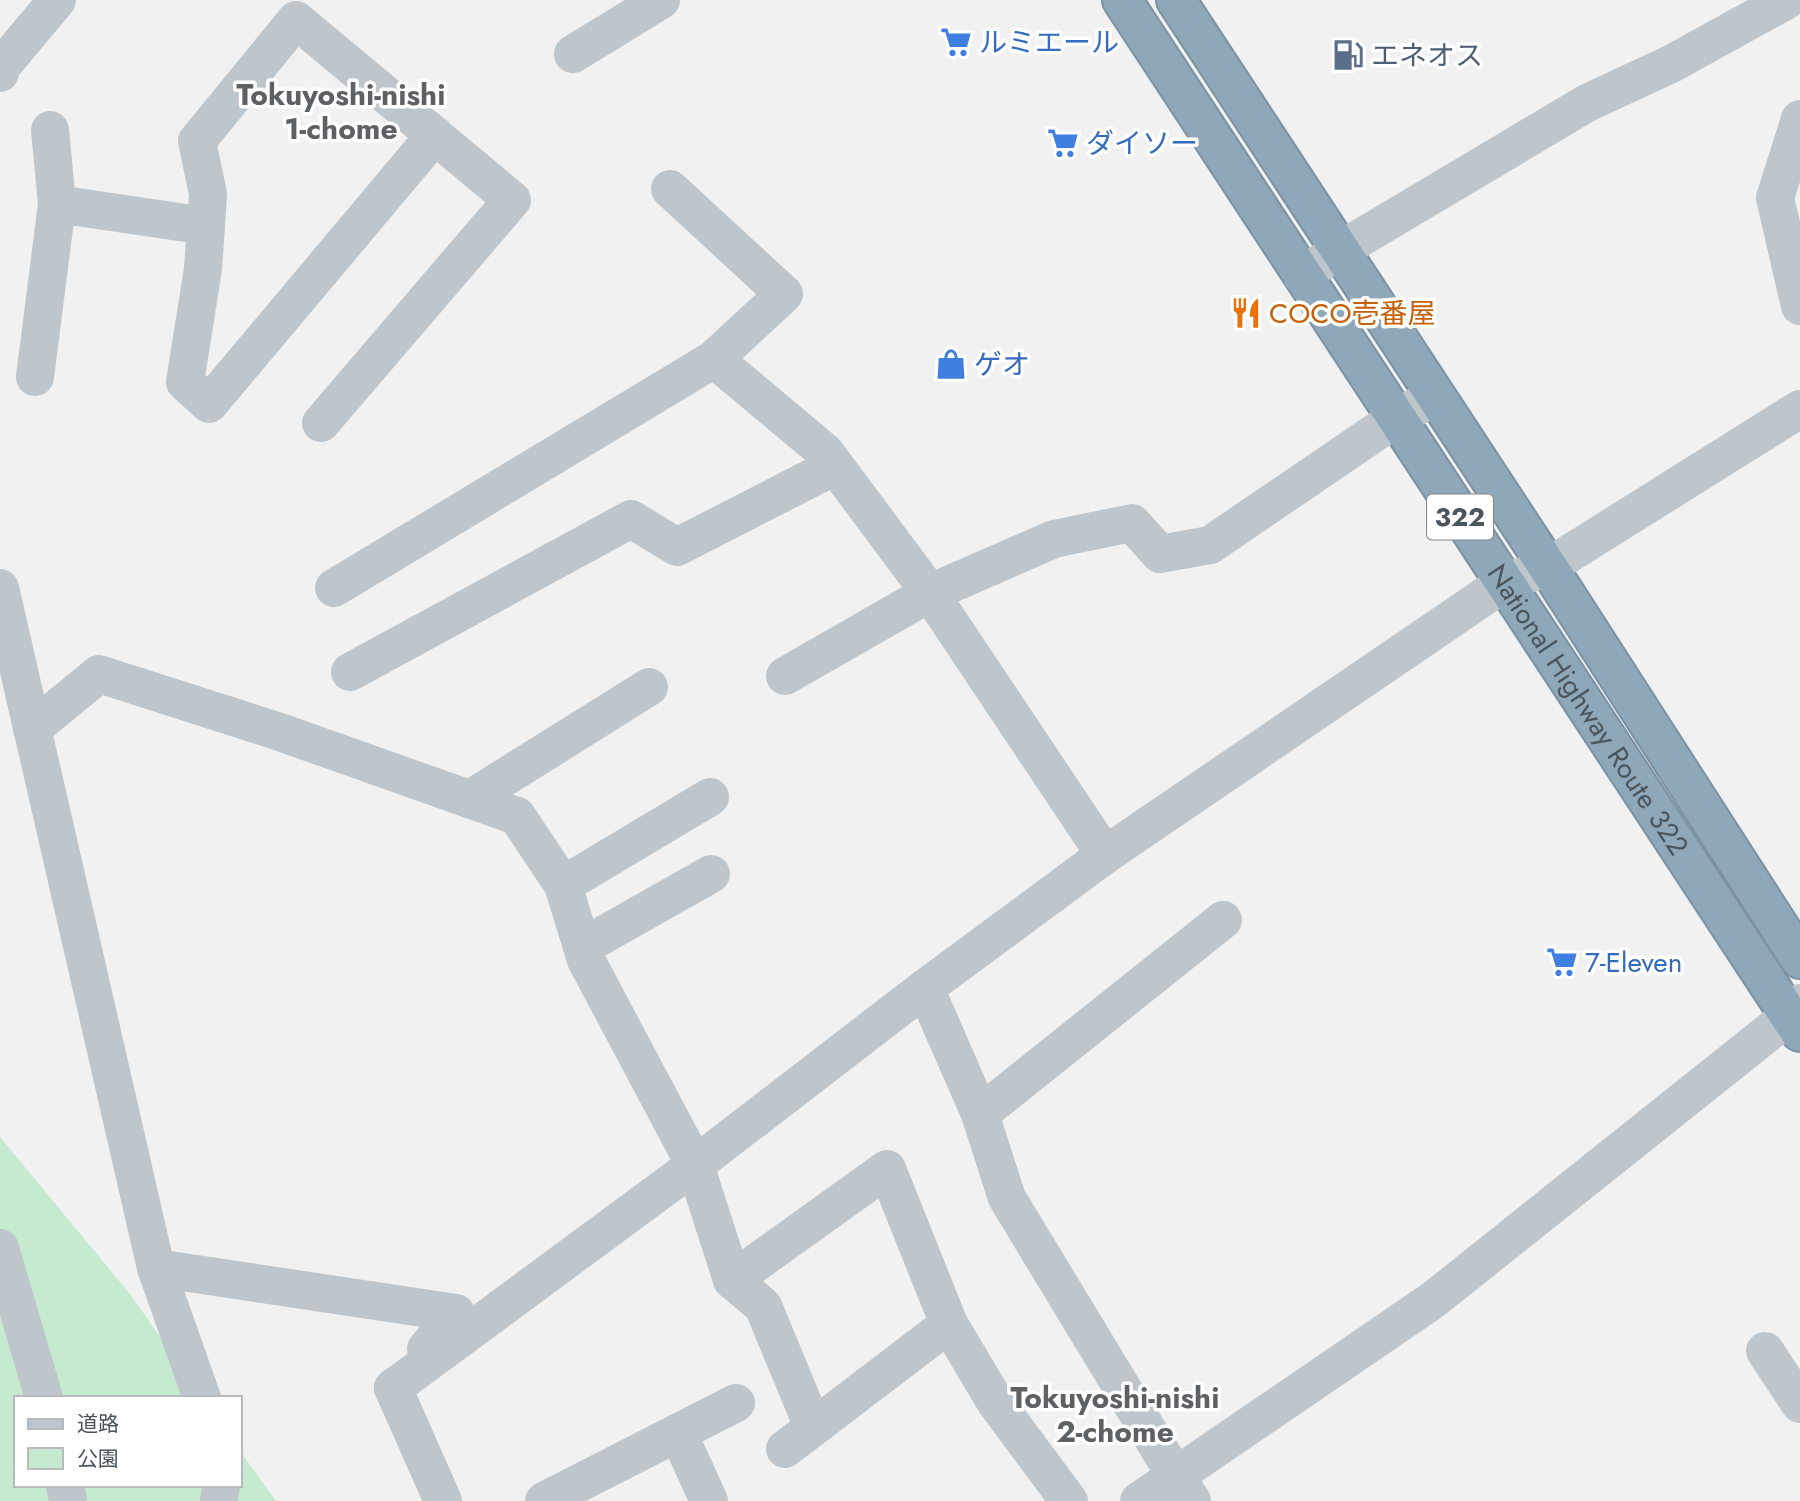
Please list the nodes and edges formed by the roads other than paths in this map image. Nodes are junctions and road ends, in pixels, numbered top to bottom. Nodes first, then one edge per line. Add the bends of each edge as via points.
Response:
1 (57, 0) edge
2 (661, 0) edge
3 (1122, 0) edge
4 (1176, 0) edge
5 (1787, 0) edge
6 (301, 10) edge
7 (573, 54) dead end
8 (0, 73) edge
9 (1800, 119) edge
10 (50, 130) dead end
11 (435, 135) junction
12 (670, 189) dead end
13 (57, 204) junction
14 (206, 226) junction
15 (1340, 250) junction
16 (1302, 275) junction
17 (1800, 306) edge
18 (714, 359) junction
19 (35, 377) dead end
20 (1435, 396) junction
21 (1800, 409) edge
22 (1395, 419) junction
23 (321, 423) dead end
24 (835, 466) junction
25 (1548, 567) junction
26 (1504, 583) junction
27 (0, 588) edge
28 (334, 588) dead end
29 (930, 593) junction
30 (350, 672) dead end
31 (785, 676) dead end
32 (649, 687) dead end
33 (32, 729) junction
34 (710, 797) dead end
35 (470, 799) junction
36 (1105, 855) junction
37 (711, 874) dead end
38 (563, 885) junction
39 (1223, 920) dead end
40 (582, 947) junction
41 (1800, 959) edge
42 (925, 988) junction
43 (1796, 1017) edge
44 (980, 1114) junction
45 (695, 1165) junction
46 (0, 1248) edge
47 (156, 1268) junction
48 (732, 1280) junction
49 (949, 1325) junction
50 (1765, 1351) dead end
51 (393, 1388) junction
52 (43, 1396) edge
53 (201, 1396) edge
54 (736, 1403) dead end
55 (1800, 1404) edge
56 (678, 1433) junction
57 (1183, 1488) edge
58 (443, 1501) edge
59 (544, 1501) edge
60 (709, 1501) edge
61 (1069, 1501) edge
62 (1139, 1501) edge

1 - 8 street
2 - 7 street
3 - 16 highway, National Highway Route 322 / 322
4 - 15 highway, National Highway Route 322 / 322
5 - 15 street via 1671,64 1587,103
6 - 11 street
6 - 14 street via 197,141 208,194
9 - 17 street via 1775,198
10 - 13 street
11 - 14 street via 209,404 185,382
11 - 23 street via 512,200
12 - 18 street via 784,294
13 - 14 street
13 - 19 street
15 - 16 street
15 - 20 highway, National Highway Route 322 / 322
16 - 22 highway, National Highway Route 322 / 322
18 - 24 street via 825,452
18 - 28 street
20 - 22 street
20 - 25 highway, National Highway Route 322 / 322
21 - 25 street
22 - 26 highway, National Highway Route 322 / 322
22 - 29 street via 1210,545 1160,554 1132,523 1054,539
24 - 29 street
24 - 30 street via 677,547 631,519
25 - 26 street
25 - 41 highway, National Highway Route 322 / 322
26 - 36 street
26 - 43 highway, National Highway Route 322 / 322
27 - 33 street
29 - 31 street
29 - 36 street
32 - 35 street
33 - 35 street via 99,674
33 - 47 street
34 - 38 street
35 - 38 street via 517,816
36 - 42 street
37 - 40 street
38 - 40 street
39 - 44 street
40 - 45 street
42 - 44 street
42 - 45 street
43 - 57 street
44 - 57 street via 1007,1198
45 - 48 street
45 - 51 street
46 - 52 street
47 - 51 street via 456,1313
47 - 53 street
48 - 49 street via 887,1169
48 - 49 street via 763,1306 799,1438
49 - 61 street via 996,1403
50 - 55 street
51 - 58 street
54 - 56 street
56 - 59 street
56 - 60 street
57 - 62 street

